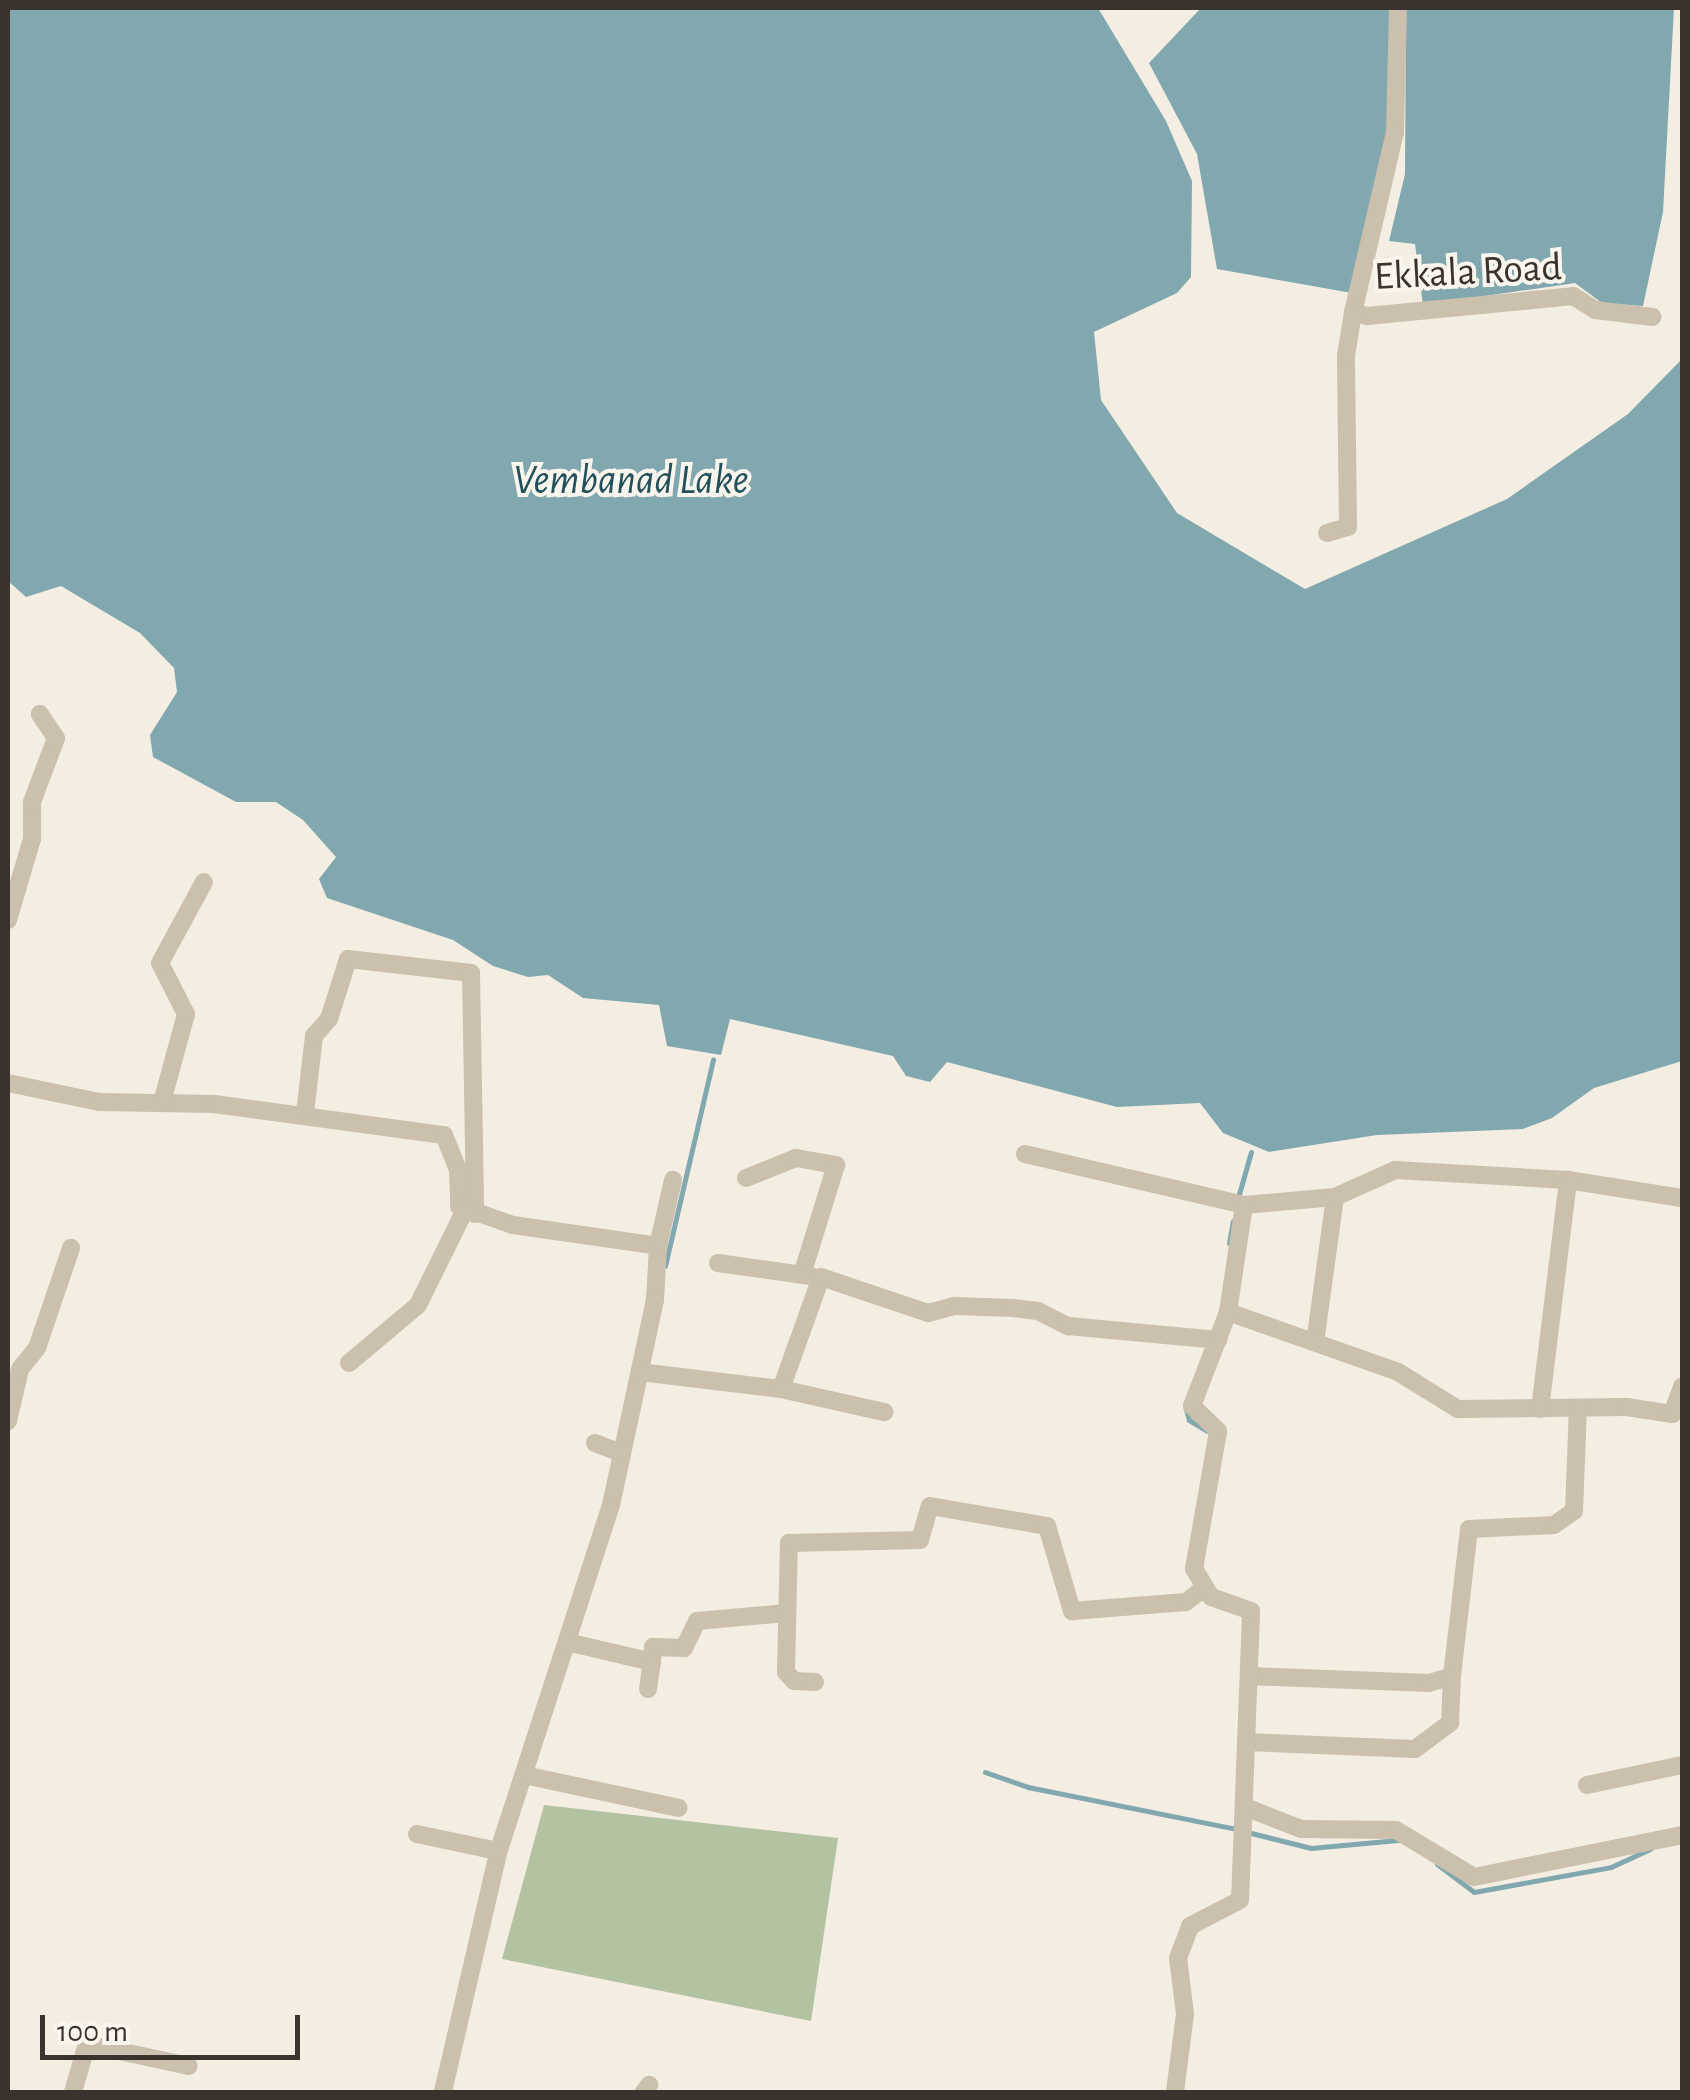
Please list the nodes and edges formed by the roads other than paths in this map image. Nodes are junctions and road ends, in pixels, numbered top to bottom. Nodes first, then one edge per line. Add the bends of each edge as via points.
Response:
1 (1398, 8) edge
2 (1354, 312) junction
3 (1652, 317) dead end
4 (1326, 533) dead end
5 (40, 714) dead end
6 (204, 882) dead end
7 (8, 920) edge
8 (8, 1083) edge
9 (162, 1102) junction
10 (305, 1113) junction
11 (1025, 1154) dead end
12 (746, 1178) dead end
13 (673, 1180) dead end
14 (1568, 1180) junction
15 (1335, 1197) junction
16 (1682, 1198) edge
17 (1244, 1206) junction
18 (470, 1212) junction
19 (658, 1246) junction
20 (71, 1248) dead end
21 (718, 1263) dead end
22 (802, 1275) junction
23 (821, 1277) junction
24 (1228, 1312) junction
25 (1218, 1340) junction
26 (1315, 1343) junction
27 (348, 1363) dead end
28 (640, 1372) junction
29 (1682, 1386) edge
30 (781, 1389) junction
31 (1578, 1408) junction
32 (1540, 1409) junction
33 (884, 1412) dead end
34 (8, 1421) edge
35 (595, 1443) dead end
36 (621, 1453) junction
37 (1205, 1588) junction
38 (786, 1613) junction
39 (566, 1642) junction
40 (652, 1662) junction
41 (1249, 1676) junction
42 (1452, 1676) junction
43 (815, 1682) dead end
44 (648, 1688) dead end
45 (1246, 1742) junction
46 (1682, 1766) edge
47 (524, 1774) junction
48 (1587, 1785) dead end
49 (1245, 1807) junction
50 (679, 1808) dead end
51 (418, 1834) dead end
52 (1682, 1835) edge
53 (498, 1851) junction
54 (189, 2066) dead end
55 (73, 2092) edge
56 (443, 2092) edge
57 (1175, 2092) edge

1 - 2 street, Ekkala Road via 1394,132
2 - 3 street, Ekkala Road via 1573,296 1594,310
2 - 4 street via 1346,356 1348,527
5 - 7 street via 56,738 32,802 32,838
6 - 9 street via 160,963 186,1014
8 - 9 street via 99,1102
9 - 10 street
10 - 18 street via 444,1135 458,1169 459,1206
10 - 18 street via 314,1036 329,1019 348,959 472,974
11 - 17 street
12 - 22 street via 796,1158 836,1165
13 - 19 street
14 - 15 street via 1395,1170
14 - 16 street
14 - 32 street
15 - 17 street
15 - 26 street
17 - 24 street
18 - 19 street
18 - 27 street via 418,1305
19 - 28 street
20 - 34 street via 37,1348 20,1369
21 - 22 street
22 - 23 street
23 - 25 street via 928,1312 956,1306 1038,1310 1068,1326
23 - 30 street
24 - 25 street
24 - 26 street
25 - 37 street via 1192,1406 1218,1431 1194,1569
26 - 32 street via 1398,1372 1458,1409
28 - 30 street
28 - 36 street
29 - 31 street via 1672,1414
30 - 33 street
31 - 32 street
31 - 42 street via 1574,1511 1554,1525 1469,1529
35 - 36 street
36 - 39 street
37 - 38 street via 1186,1602 1072,1611 1046,1526 930,1506 920,1540 789,1543
37 - 41 street via 1211,1598 1251,1611
38 - 40 street via 698,1621 684,1648 653,1647
38 - 43 street via 786,1672 794,1681
39 - 40 street
39 - 47 street
40 - 44 street
41 - 42 street via 1430,1684
41 - 45 street
42 - 45 street via 1450,1723 1415,1749
45 - 49 street
46 - 48 street
47 - 50 street
47 - 53 street
49 - 52 street via 1301,1829 1396,1830 1474,1877
49 - 57 street via 1240,1900 1190,1926 1178,1958 1186,2014
51 - 53 street
53 - 56 street
54 - 55 street via 87,2044

